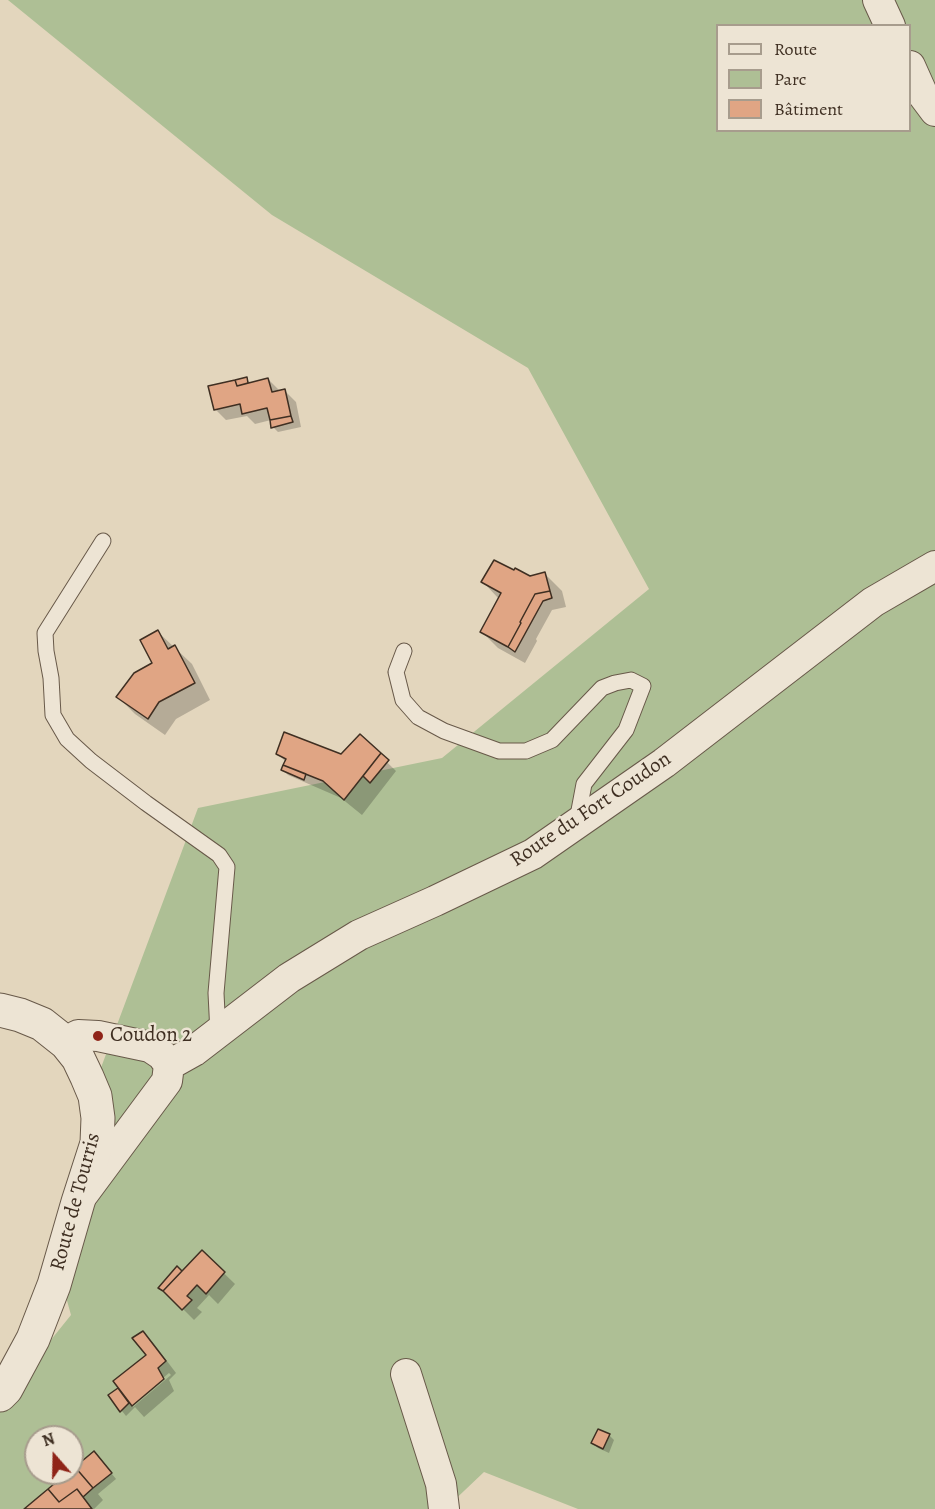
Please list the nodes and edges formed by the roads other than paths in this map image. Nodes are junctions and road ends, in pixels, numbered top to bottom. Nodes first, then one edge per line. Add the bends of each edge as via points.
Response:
1 (878, 0) edge
2 (889, 24) edge
3 (911, 70) edge
4 (935, 111) edge
5 (103, 541) dead end
6 (935, 566) edge
7 (404, 651) dead end
8 (577, 824) junction
9 (0, 1010) edge
10 (218, 1033) junction
11 (66, 1043) junction
12 (169, 1065) junction
13 (78, 1202) junction
14 (406, 1374) dead end
15 (0, 1395) edge
16 (444, 1509) edge

1 - 2 street
3 - 4 street
5 - 10 lane via 45,633 53,715 67,739 91,761 196,837 219,855 227,867 216,993
6 - 8 street, Route du Fort Coudon via 873,602 664,763
7 - 8 lane via 396,672 403,700 418,717 499,751 526,751 552,740 602,688 631,680 643,686 626,730 584,784
8 - 10 street, Route du Fort Coudon via 533,854 359,935 289,978
9 - 11 street, Route de Tourris via 42,1023
10 - 12 street, Route du Fort Coudon
11 - 12 street via 78,1035 150,1047
11 - 13 street, Route de Tourris via 87,1077 98,1118 97,1143
12 - 13 street via 167,1081
13 - 15 street, Route de Tourris via 54,1285 33,1339
14 - 16 street via 441,1484

